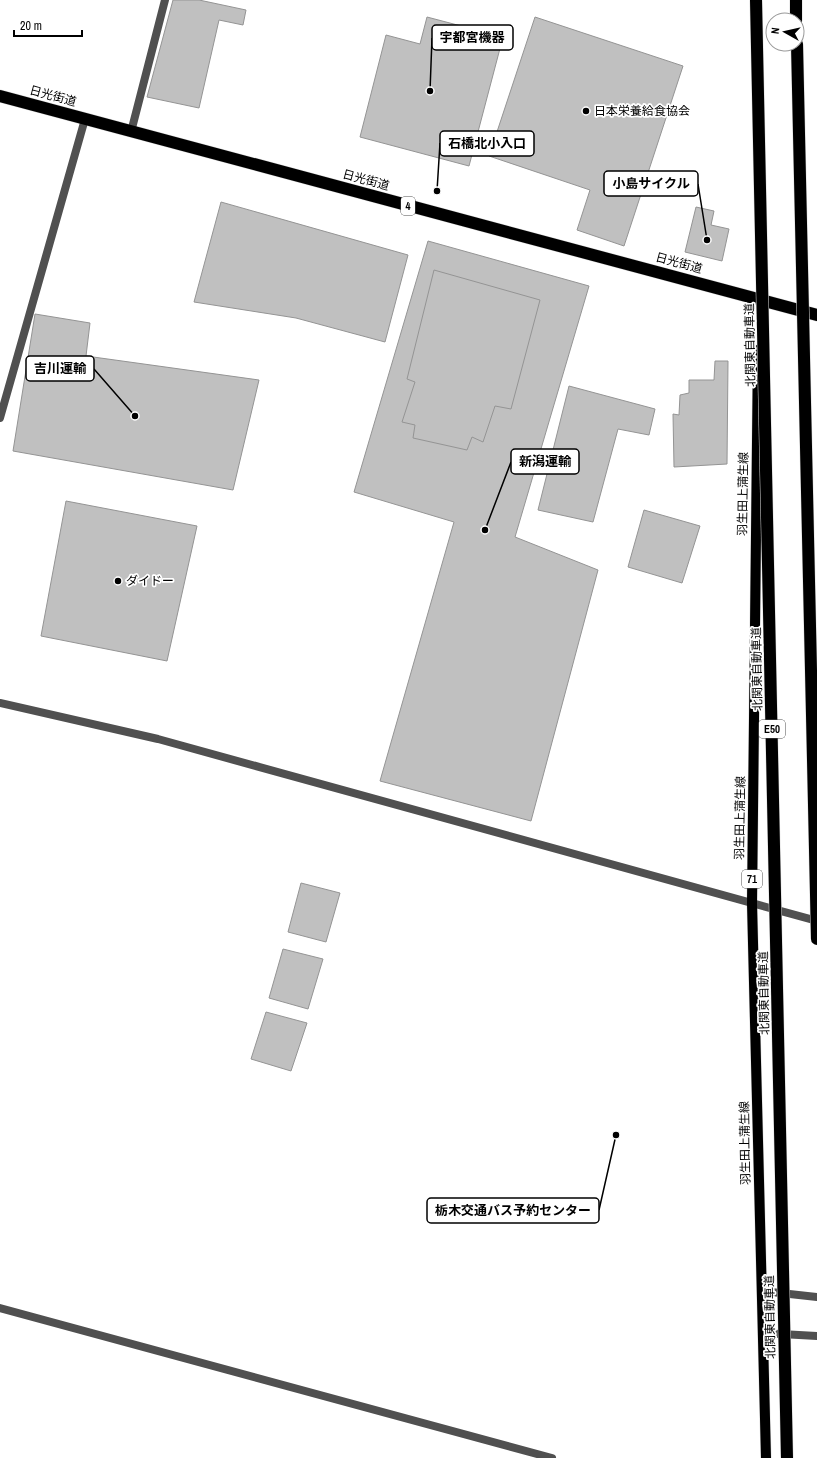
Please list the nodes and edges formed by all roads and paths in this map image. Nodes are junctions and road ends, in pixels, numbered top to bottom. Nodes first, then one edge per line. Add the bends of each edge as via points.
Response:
1 (165, 0) edge
2 (756, 0) edge
3 (796, 0) edge
4 (796, 12) edge
5 (797, 52) edge
6 (0, 96) edge
7 (85, 120) junction
8 (131, 132) junction
9 (758, 299) junction
10 (817, 315) edge
11 (0, 418) edge
12 (0, 703) edge
13 (752, 903) junction
14 (817, 921) edge
15 (817, 939) edge
16 (762, 1291) junction
17 (817, 1297) edge
18 (0, 1308) edge
19 (763, 1333) junction
20 (817, 1336) edge
21 (552, 1458) edge
22 (766, 1458) edge
23 (787, 1458) edge

1 - 8 street
2 - 23 highway, 北関東自動車道 / E50, bridge
3 - 4 highway
5 - 15 highway, bridge
6 - 7 highway, 日光街道 / 4
7 - 8 highway, 日光街道 / 4
7 - 11 street
8 - 9 highway, 日光街道 / 4
9 - 10 highway, 日光街道 / 4
9 - 13 main road, 羽生田上蒲生線 / 71
12 - 13 street via 158,740
13 - 14 street
13 - 16 main road, 羽生田上蒲生線 / 71
16 - 17 street
16 - 19 main road, 羽生田上蒲生線 / 71
18 - 21 street
19 - 20 street
19 - 22 main road, 羽生田上蒲生線 / 71

